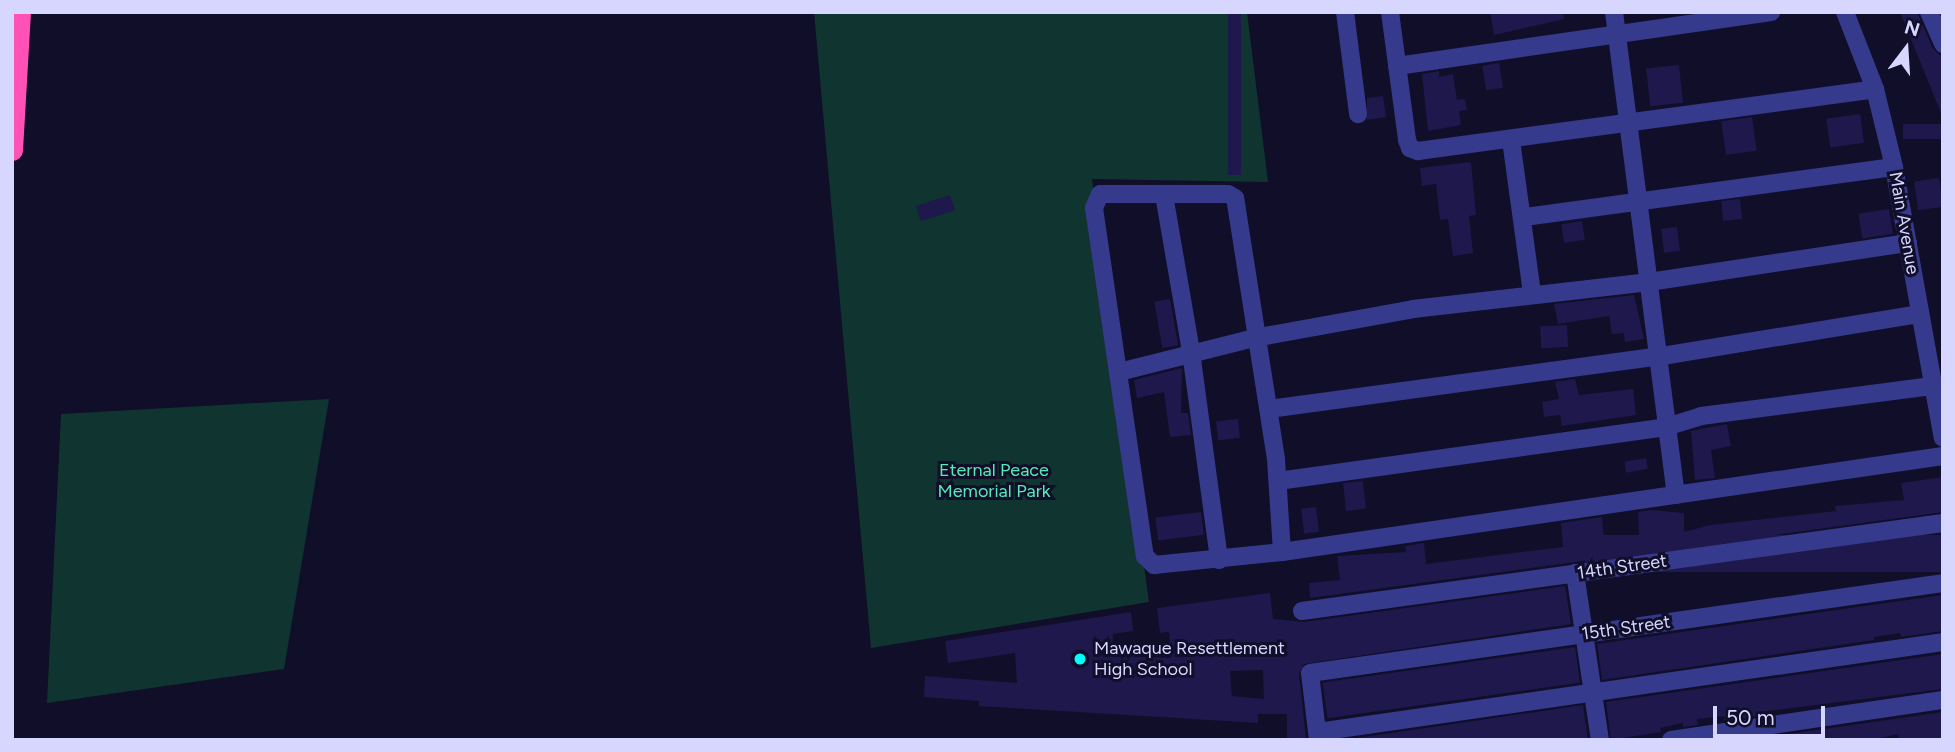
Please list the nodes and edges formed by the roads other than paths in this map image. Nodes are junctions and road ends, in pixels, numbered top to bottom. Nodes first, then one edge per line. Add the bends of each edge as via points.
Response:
1 (20, 12) edge
2 (1345, 12) edge
3 (1390, 12) edge
4 (1614, 12) edge
5 (1771, 12) edge
6 (1845, 12) edge
7 (1929, 12) edge
8 (1616, 36) junction
9 (1943, 44) edge
10 (1397, 66) junction
11 (1875, 89) junction
12 (1358, 114) dead end
13 (1627, 122) junction
14 (1511, 140) junction
15 (12, 150) edge
16 (1894, 167) junction
17 (1164, 195) junction
18 (1637, 205) junction
19 (1524, 217) junction
20 (1908, 243) junction
21 (1649, 282) junction
22 (1532, 294) junction
23 (1919, 314) junction
24 (1254, 338) junction
25 (1191, 352) junction
26 (1656, 357) junction
27 (1119, 372) junction
28 (1932, 386) junction
29 (1269, 409) junction
30 (1666, 427) junction
31 (1943, 438) edge
32 (1942, 457) edge
33 (1278, 481) junction
34 (1676, 495) junction
35 (1943, 523) edge
36 (1282, 552) junction
37 (1219, 560) junction
38 (1575, 573) junction
39 (1943, 583) edge
40 (1302, 611) dead end
41 (1585, 634) junction
42 (1943, 642) edge
43 (1594, 690) junction
44 (1943, 700) edge
45 (1318, 736) edge
46 (1600, 740) edge
47 (1671, 740) edge

1 - 15 highway
2 - 12 street
3 - 10 street
4 - 8 street
5 - 8 street
6 - 11 street, Main Avenue
7 - 9 street
8 - 10 street
8 - 13 street
10 - 14 street via 1410,148 1428,152
11 - 13 street
11 - 16 street, Main Avenue
13 - 14 street
13 - 18 street
14 - 19 street
16 - 18 street
16 - 20 street, Main Avenue
17 - 24 street via 1228,194 1235,198
17 - 25 street
17 - 27 street via 1095,197
18 - 19 street
18 - 21 street
19 - 22 street
20 - 21 street
20 - 23 street, Main Avenue
21 - 22 street
21 - 26 street
22 - 24 street via 1413,309
23 - 26 street
23 - 28 street, Main Avenue
24 - 25 street
24 - 29 street
25 - 27 street
25 - 37 street
26 - 29 street
26 - 30 street
27 - 37 street via 1144,556 1154,565 1167,567
28 - 30 street via 1701,416
28 - 31 street, Main Avenue
29 - 33 street
30 - 33 street
30 - 34 street
32 - 34 street
33 - 36 street
34 - 36 street
35 - 38 street, 14th Street
36 - 37 street
38 - 40 street, 14th Street
38 - 41 street
39 - 41 street, 15th Street
41 - 43 street
41 - 45 street, 15th Street via 1310,673
42 - 43 street
43 - 45 street
43 - 46 street
44 - 47 street

